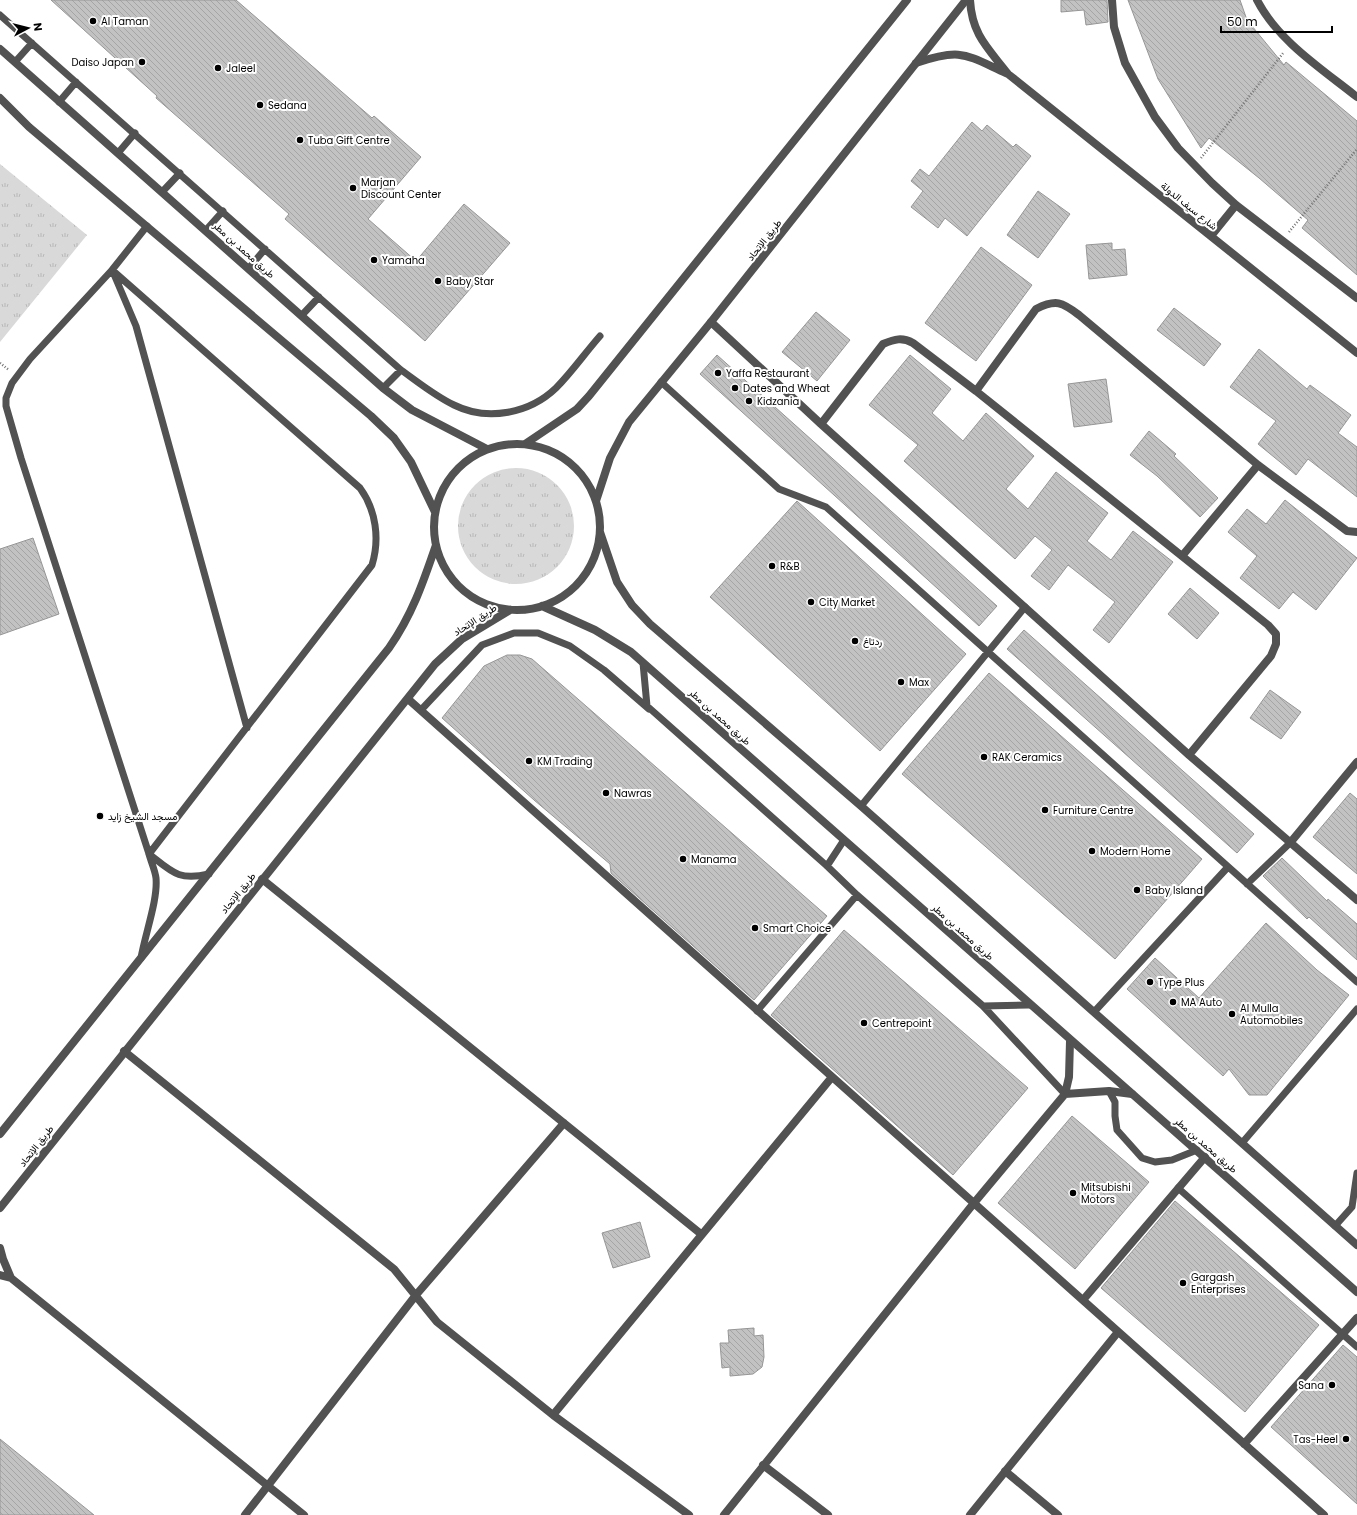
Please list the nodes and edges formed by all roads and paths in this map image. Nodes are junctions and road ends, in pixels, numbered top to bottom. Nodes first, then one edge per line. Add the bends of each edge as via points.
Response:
1 (907, 0) edge
2 (966, 0) edge
3 (970, 0) edge
4 (1112, 0) edge
5 (1257, 0) edge
6 (0, 15) edge
7 (32, 43) junction
8 (1291, 44) junction
9 (0, 48) edge
10 (15, 62) junction
11 (916, 63) junction
12 (1008, 74) junction
13 (76, 82) junction
14 (1357, 97) edge
15 (0, 98) edge
16 (59, 102) junction
17 (135, 134) junction
18 (1357, 149) edge
19 (118, 153) junction
20 (1196, 166) junction
21 (180, 173) junction
22 (163, 191) junction
23 (1236, 205) junction
24 (223, 211) junction
25 (147, 226) junction
26 (206, 230) junction
27 (1211, 236) junction
28 (1283, 239) junction
29 (265, 249) junction
30 (249, 268) junction
31 (112, 270) junction
32 (319, 297) junction
33 (1357, 298) edge
34 (302, 315) junction
35 (712, 322) junction
36 (600, 336) dead end
37 (1357, 353) edge
38 (401, 370) junction
39 (661, 382) junction
40 (383, 388) junction
41 (976, 391) junction
42 (822, 424) junction
43 (525, 444) junction
44 (487, 449) junction
45 (1258, 464) junction
46 (596, 501) junction
47 (435, 512) junction
48 (600, 532) junction
49 (1357, 532) edge
50 (436, 545) junction
51 (1182, 556) junction
52 (542, 606) junction
53 (1024, 607) junction
54 (510, 610) junction
55 (987, 652) junction
56 (643, 663) junction
57 (408, 699) junction
58 (421, 710) junction
59 (659, 718) junction
60 (247, 728) junction
61 (1189, 755) junction
62 (1357, 762) edge
63 (861, 806) junction
64 (844, 840) junction
65 (1290, 843) junction
66 (149, 854) junction
67 (827, 866) junction
68 (1228, 867) junction
69 (209, 874) junction
70 (262, 879) junction
71 (1247, 884) junction
72 (857, 895) junction
73 (1357, 900) edge
74 (141, 958) junction
75 (1357, 982) edge
76 (1030, 1005) junction
77 (983, 1006) junction
78 (1357, 1009) edge
79 (758, 1011) junction
80 (1094, 1012) junction
81 (1070, 1041) junction
82 (124, 1051) junction
83 (832, 1077) junction
84 (1109, 1091) junction
85 (1065, 1094) junction
86 (1132, 1094) junction
87 (564, 1123) junction
88 (0, 1134) edge
89 (1242, 1143) junction
90 (1197, 1150) junction
91 (1205, 1157) junction
92 (1357, 1172) edge
93 (1178, 1188) junction
94 (974, 1204) junction
95 (0, 1208) edge
96 (1335, 1226) junction
97 (701, 1234) junction
98 (1357, 1245) edge
99 (0, 1248) edge
100 (0, 1275) edge
101 (11, 1278) junction
102 (1357, 1292) edge
103 (416, 1295) junction
104 (1082, 1300) junction
105 (1357, 1318) edge
106 (1118, 1332) junction
107 (1342, 1334) junction
108 (1357, 1348) edge
109 (553, 1415) junction
110 (1244, 1444) junction
111 (763, 1465) junction
112 (1005, 1471) junction
113 (268, 1486) junction
114 (245, 1515) edge
115 (304, 1515) edge
116 (690, 1515) edge
117 (724, 1515) edge
118 (828, 1515) edge
119 (970, 1515) edge
120 (1058, 1515) edge
121 (1324, 1515) edge

1 - 43 street via 589,396 577,409
2 - 11 street, طريق اﻹتحاد
3 - 12 street, شارع سيف الدولة via 975,29
4 - 20 street via 1114,27 1125,63 1155,117 1178,148
5 - 8 street via 1265,16
6 - 7 lane
7 - 10 lane
7 - 13 lane
8 - 14 street
8 - 20 path
9 - 10 street, طريق محمد بن مطر
10 - 16 street, طريق محمد بن مطر
11 - 12 street, شارع سيف الدولة via 940,55 964,54
11 - 35 street, طريق اﻹتحاد
12 - 27 street, شارع سيف الدولة
13 - 16 lane
13 - 17 lane
15 - 25 street via 29,127
16 - 19 street, طريق محمد بن مطر
17 - 19 lane
17 - 21 lane
18 - 28 path
19 - 22 street, طريق محمد بن مطر
20 - 23 street
21 - 22 lane
21 - 24 lane
22 - 26 street, طريق محمد بن مطر
23 - 27 street
23 - 28 street
24 - 26 lane
24 - 29 lane
25 - 31 lane
25 - 47 street via 394,438 412,462
26 - 30 street, طريق محمد بن مطر
27 - 37 street, شارع سيف الدولة
28 - 33 street
29 - 30 lane
29 - 32 lane
30 - 34 street, طريق محمد بن مطر
31 - 60 lane via 136,326
31 - 60 lane via 360,488 368,500 373,516 376,551 372,566
31 - 66 lane via 30,359 12,383 6,398 6,406
32 - 34 lane
32 - 38 lane
34 - 40 street, طريق محمد بن مطر
35 - 39 street, طريق اﻹتحاد
35 - 42 street
36 - 38 lane via 557,388 526,407 504,413 480,413 456,406
38 - 40 lane
39 - 46 street, طريق اﻹتحاد via 629,422 610,458
39 - 55 lane via 779,489 826,507
40 - 44 street, طريق محمد بن مطر via 412,410
41 - 42 street via 913,343 905,339 894,340 883,344
41 - 45 street via 1036,309 1047,303 1059,302 1079,315
41 - 51 street
42 - 53 street
43 - 44 street via 506,444
43 - 46 street via 544,448 561,456 576,468 588,483
44 - 47 street via 463,464 448,480
45 - 49 street via 1347,531
45 - 51 street
46 - 48 street
47 - 50 street
48 - 52 street via 588,570 576,586 560,598
48 - 63 street via 617,582 632,605 650,624
50 - 54 street via 450,576 462,589 476,600
50 - 69 street via 416,602 403,628
51 - 61 street via 1276,634 1272,656
52 - 54 street
52 - 56 street, طريق محمد بن مطر via 606,636
53 - 55 lane
53 - 61 street
54 - 57 street, طريق اﻹتحاد via 462,639 435,664
55 - 63 lane
55 - 68 lane
56 - 59 lane via 647,706
56 - 64 street, طريق محمد بن مطر
57 - 58 street
57 - 70 street, طريق اﻹتحاد
58 - 59 lane via 482,645 514,633 538,633 570,646 604,670
58 - 79 street
59 - 67 lane
60 - 66 lane
61 - 65 street
62 - 65 street
63 - 80 street
64 - 67 lane
64 - 76 street, طريق محمد بن مطر
65 - 71 lane
65 - 73 street
66 - 69 lane via 176,875 191,878
66 - 74 lane via 156,877 156,890
67 - 72 lane
68 - 71 lane
68 - 80 lane
69 - 74 street
70 - 82 street, طريق اﻹتحاد
70 - 87 street
71 - 75 lane
72 - 77 lane
72 - 79 lane
74 - 88 street
76 - 77 lane
76 - 81 street, طريق محمد بن مطر
77 - 85 lane
78 - 89 lane
79 - 83 street
80 - 89 street
81 - 85 street via 1069,1077
81 - 86 street, طريق محمد بن مطر
82 - 95 street, طريق اﻹتحاد
82 - 103 street via 394,1269
83 - 94 street
83 - 97 street
84 - 85 street
84 - 86 street
84 - 90 lane via 1115,1102 1117,1130 1142,1158 1155,1162 1172,1160
85 - 94 street
86 - 90 street, طريق محمد بن مطر
87 - 97 street
87 - 103 street
89 - 96 street
90 - 91 street, طريق محمد بن مطر
91 - 93 street
91 - 102 street, طريق محمد بن مطر
92 - 96 lane via 1352,1206
93 - 104 street
93 - 107 lane
94 - 104 street
94 - 111 street
96 - 98 street
97 - 109 street
99 - 101 street
100 - 101 street
101 - 113 street
103 - 109 street via 437,1322
103 - 113 street
104 - 106 street
105 - 107 street
106 - 110 street
106 - 112 street
107 - 108 lane
107 - 110 street
109 - 116 street
110 - 121 street
111 - 117 street
111 - 118 street
112 - 119 street
112 - 120 street
113 - 114 street
113 - 115 street

